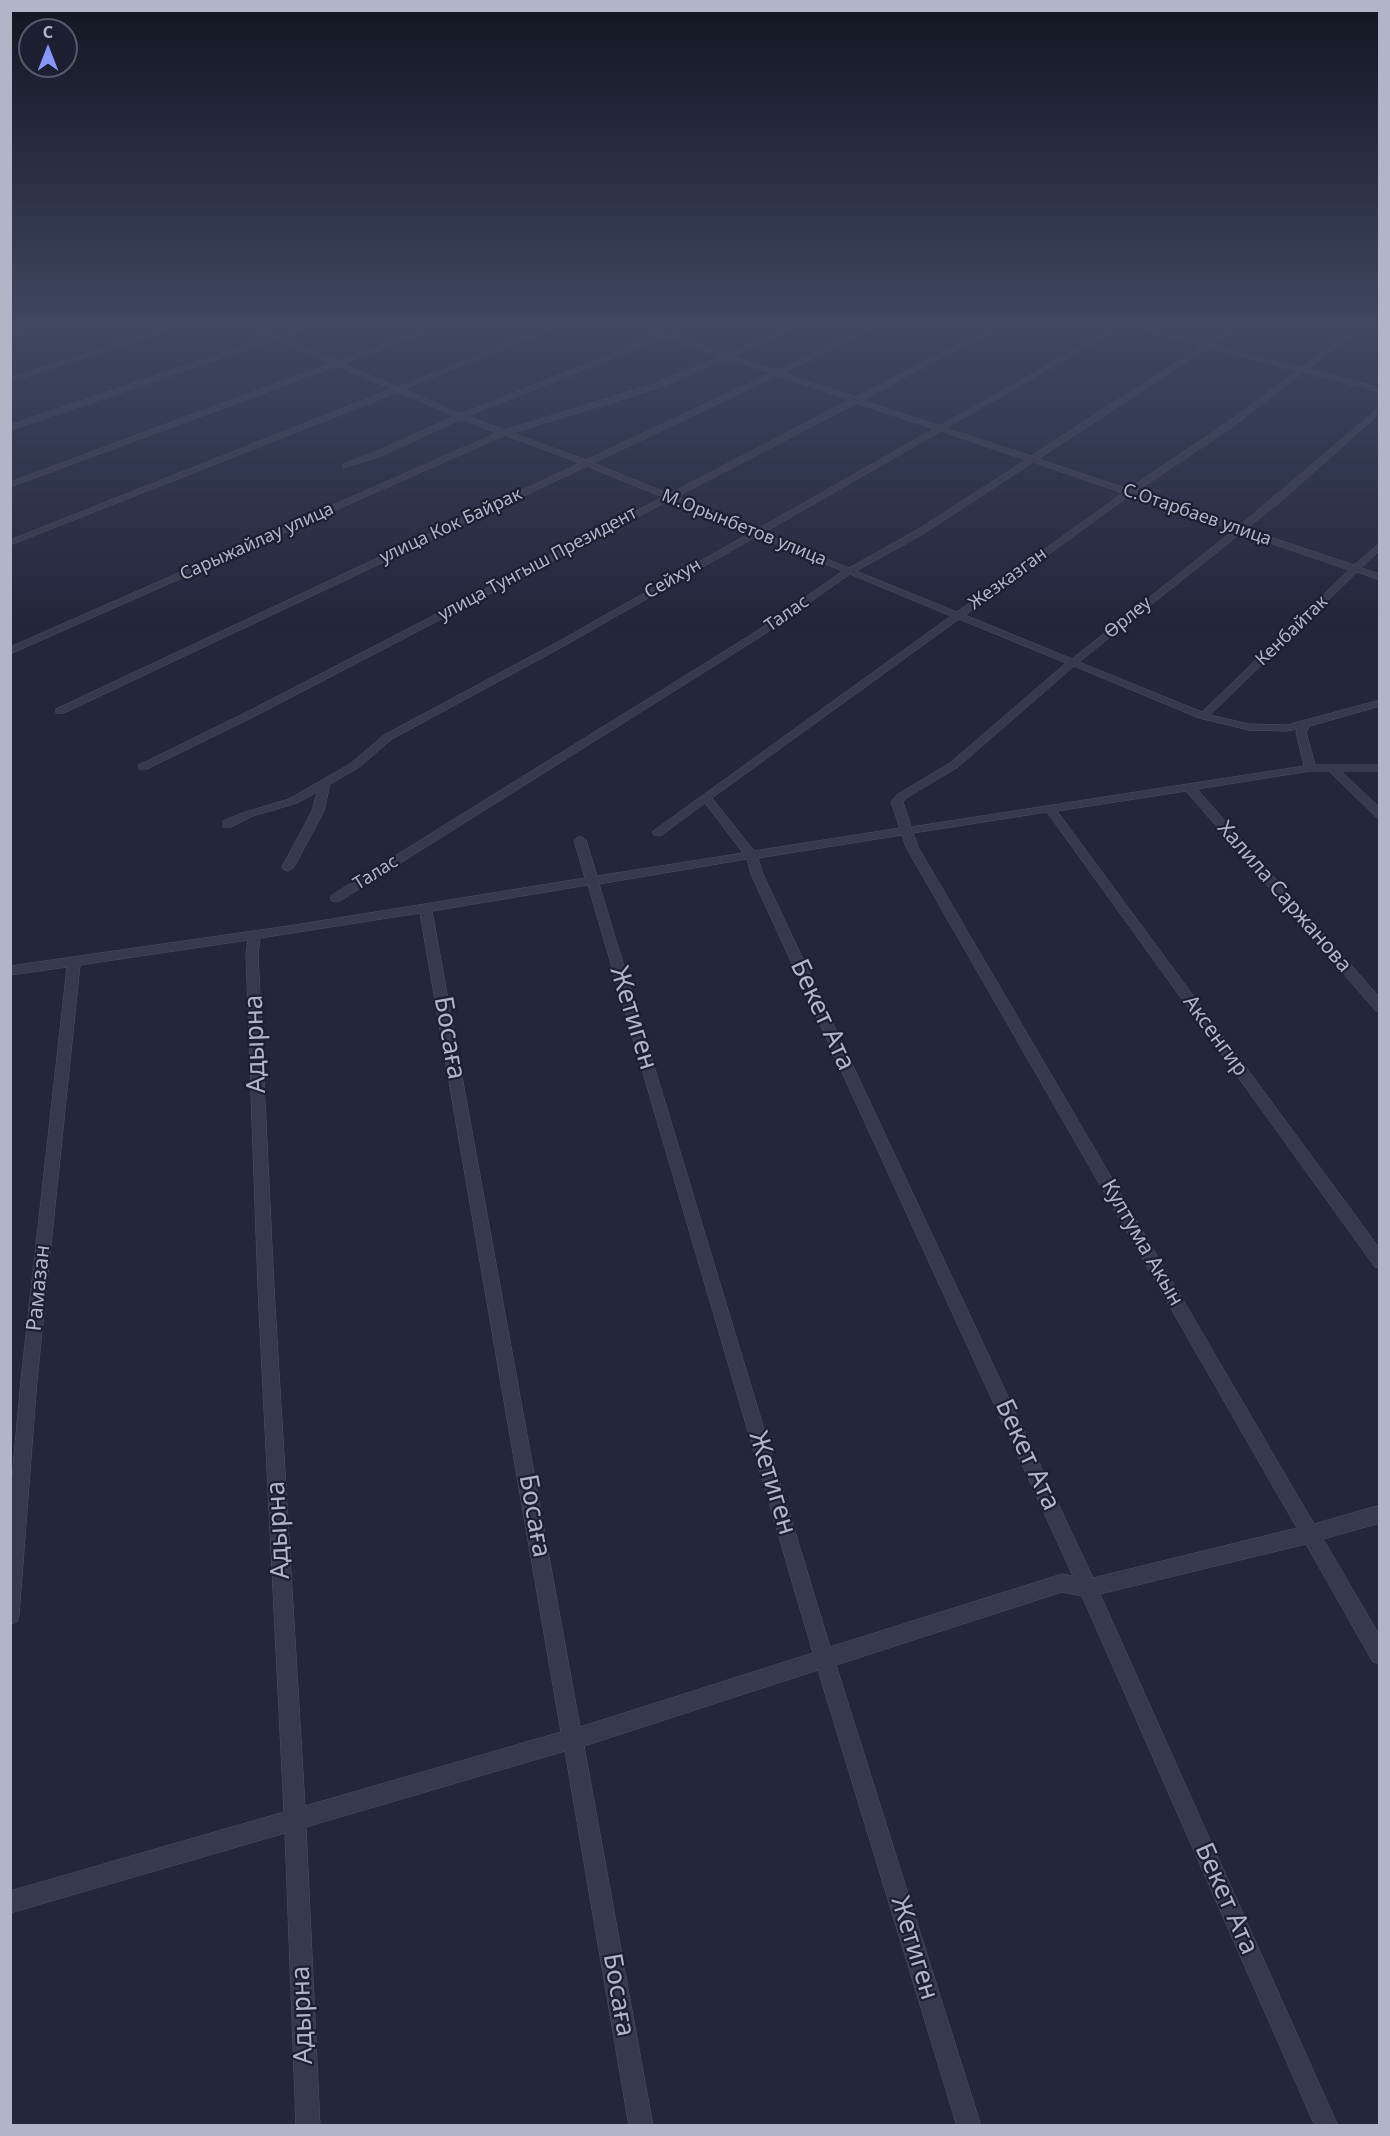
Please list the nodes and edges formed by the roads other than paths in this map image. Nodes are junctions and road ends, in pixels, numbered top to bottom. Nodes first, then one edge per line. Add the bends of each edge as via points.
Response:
1 (164, 427) edge
2 (303, 427) edge
3 (438, 427) edge
4 (488, 427) edge
5 (524, 427) edge
6 (660, 427) edge
7 (801, 427) edge
8 (936, 427) edge
9 (947, 427) edge
10 (1082, 427) edge
11 (1227, 427) edge
12 (1360, 427) edge
13 (943, 429) junction
14 (503, 433) junction
15 (1031, 459) junction
16 (583, 463) junction
17 (345, 466) dead end
18 (10, 485) edge
19 (1129, 492) junction
20 (667, 496) junction
21 (1239, 529) junction
22 (754, 532) junction
23 (10, 543) edge
24 (1380, 545) edge
25 (1355, 569) junction
26 (849, 571) junction
27 (1380, 577) edge
28 (958, 616) junction
29 (10, 651) edge
30 (1072, 663) junction
31 (1380, 703) edge
32 (60, 711) dead end
33 (1203, 716) junction
34 (1306, 724) junction
35 (143, 767) dead end
36 (1310, 768) junction
37 (1380, 768) edge
38 (1333, 769) junction
39 (325, 783) junction
40 (1189, 787) junction
41 (706, 797) junction
42 (1051, 810) junction
43 (1380, 815) edge
44 (227, 824) dead end
45 (908, 831) junction
46 (658, 832) dead end
47 (580, 840) dead end
48 (751, 855) junction
49 (288, 867) dead end
50 (592, 880) junction
51 (336, 898) dead end
52 (425, 907) junction
53 (255, 934) junction
54 (74, 961) junction
55 (10, 971) edge
56 (1380, 1007) edge
57 (1380, 1262) edge
58 (1380, 1514) edge
59 (1311, 1534) junction
60 (1088, 1588) junction
61 (10, 1615) edge
62 (1380, 1655) edge
63 (824, 1658) junction
64 (573, 1739) junction
65 (295, 1819) junction
66 (10, 1902) edge
67 (308, 2126) edge
68 (640, 2126) edge
69 (969, 2126) edge
70 (1327, 2126) edge

1 - 18 street
2 - 23 street
3 - 17 street
4 - 14 street, М.Орынбетов улица
5 - 14 street, Сарыжайлау улица
6 - 16 street, улица Кок Байрак
7 - 20 street, улица Тунгыш Президент
8 - 13 street, С.Отарбаев улица
9 - 13 street, Сейхун
10 - 15 street, Талас
11 - 19 street, Жезказган
12 - 21 street, Өрлеу
13 - 15 street, С.Отарбаев улица
13 - 22 street, Сейхун
14 - 16 street, М.Орынбетов улица
14 - 29 street, Сарыжайлау улица
15 - 19 street, С.Отарбаев улица
15 - 26 street, Талас via 920,532
16 - 20 street, М.Орынбетов улица
16 - 32 street, улица Кок Байрак
19 - 21 street, С.Отарбаев улица
19 - 28 street, Жезказган
20 - 22 street, М.Орынбетов улица
20 - 35 street, улица Тунгыш Президент
21 - 25 street, С.Отарбаев улица
21 - 30 street, Өрлеу
22 - 26 street, М.Орынбетов улица
22 - 39 street, Сейхун via 388,737 354,766
24 - 25 street, Кенбайтак
25 - 27 street, С.Отарбаев улица
25 - 33 street, Кенбайтак
26 - 28 street, М.Орынбетов улица
26 - 51 street, Талас via 757,635
28 - 30 street, М.Орынбетов улица
28 - 41 street, Жезказган
30 - 33 street, М.Орынбетов улица
30 - 45 street, Өрлеу via 954,765 902,796 897,802
31 - 34 street, М.Орынбетов улица
33 - 34 street, М.Орынбетов улица via 1250,727
34 - 36 street via 1301,732
36 - 38 street
36 - 40 street
37 - 38 street
38 - 43 street
39 - 44 street, Сейхун via 292,801
39 - 49 street via 318,811
40 - 42 street
40 - 56 street, Халила Саржанова
41 - 46 street, Жезказган
41 - 48 street, Бекет Ата
42 - 45 street
42 - 57 street, Аксенгир
45 - 48 street
45 - 59 street, Култума Акын via 912,847
47 - 50 street, Жетиген
48 - 50 street
48 - 60 street, Бекет Ата
50 - 52 street
50 - 63 street, Жетиген
52 - 53 street
52 - 64 street, Босаға
53 - 54 street
53 - 65 street, Адырна via 252,954 266,1288
54 - 55 street
54 - 61 street, Рамазан via 29,1380
58 - 59 street
59 - 60 street
59 - 62 street, Култума Акын
60 - 63 street via 1062,1583
60 - 70 street, Бекет Ата
63 - 64 street
63 - 69 street, Жетиген
64 - 65 street
64 - 68 street, Босаға
65 - 66 street
65 - 67 street, Адырна

